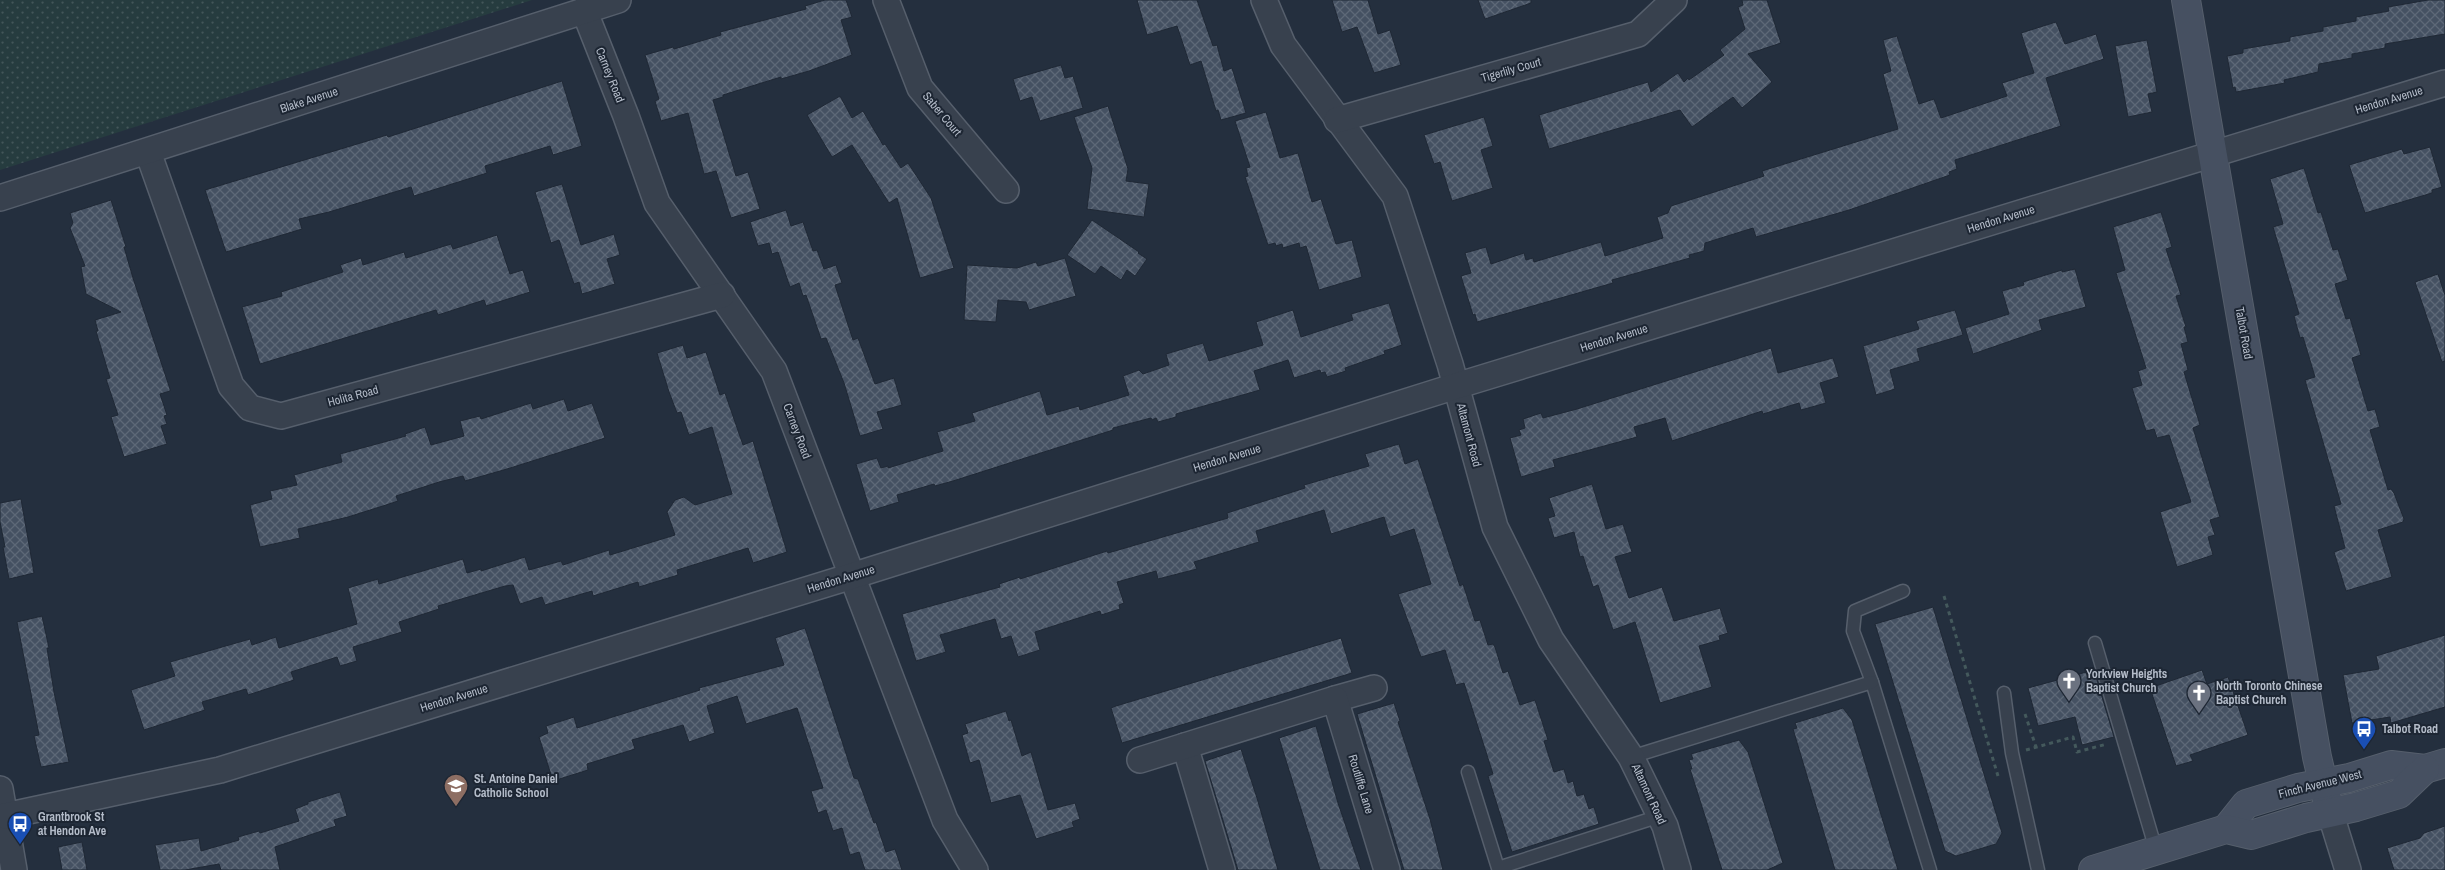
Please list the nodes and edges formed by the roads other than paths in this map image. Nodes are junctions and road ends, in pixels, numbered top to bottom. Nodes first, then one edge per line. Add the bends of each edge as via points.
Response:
1 (618, 0) edge
2 (886, 0) edge
3 (1264, 0) edge
4 (1674, 0) edge
5 (2186, 0) edge
6 (584, 10) junction
7 (2445, 83) edge
8 (1337, 120) junction
9 (148, 152) junction
10 (2214, 154) junction
11 (1006, 190) dead end
12 (0, 198) edge
13 (722, 295) junction
14 (1456, 386) junction
15 (852, 576) junction
16 (1904, 591) dead end
17 (2095, 643) dead end
18 (1872, 682) junction
19 (1374, 688) dead end
20 (2004, 693) dead end
21 (1335, 699) junction
22 (1185, 746) junction
23 (1631, 757) junction
24 (1140, 760) dead end
25 (2435, 766) edge
26 (1468, 772) dead end
27 (2323, 783) junction
28 (0, 789) edge
29 (2330, 812) junction
30 (6, 816) junction
31 (1660, 816) junction
32 (2226, 829) junction
33 (2156, 850) junction
34 (14, 870) edge
35 (975, 870) edge
36 (1222, 870) edge
37 (1387, 870) edge
38 (1678, 870) edge
39 (1930, 870) edge
40 (2038, 870) edge
41 (2093, 870) edge
42 (2348, 870) edge

1 - 6 street, Blake Avenue
2 - 11 street, Saber Court via 920,88
3 - 8 street, Altamont Road via 1283,45
4 - 8 street, Tigerlily Court via 1638,34
5 - 10 street, Talbot Road
6 - 9 street, Blake Avenue
6 - 13 street, Carney Road via 657,203
7 - 10 street, Hendon Avenue
8 - 14 street, Altamont Road via 1395,196
9 - 12 street, Blake Avenue
9 - 13 street, Holita Road via 231,386 250,408 281,416
10 - 14 street, Hendon Avenue
10 - 27 street, Talbot Road
13 - 15 street, Carney Road via 774,371
14 - 15 street, Hendon Avenue
14 - 23 street, Altamont Road via 1495,526 1551,640
15 - 30 street, Hendon Avenue via 220,770
15 - 35 street, Carney Road via 945,820
16 - 18 lane via 1855,611 1853,631
17 - 33 lane
18 - 23 lane
18 - 39 lane
19 - 21 street
20 - 40 lane via 2012,753
21 - 22 street
21 - 37 street, Routliffe Lane
22 - 24 street
22 - 36 street
23 - 31 street, Altamont Road
25 - 27 street, Finch Avenue West via 2390,766
25 - 29 street, Finch Avenue West via 2399,794
26 - 31 lane via 1498,868
27 - 29 street, Talbot Road
27 - 32 street, Finch Avenue West via 2246,804
28 - 30 street
29 - 32 street, Finch Avenue West via 2251,835
29 - 42 street, Talbot Road
30 - 34 street
31 - 38 street, Altamont Road
32 - 33 street
33 - 41 street

